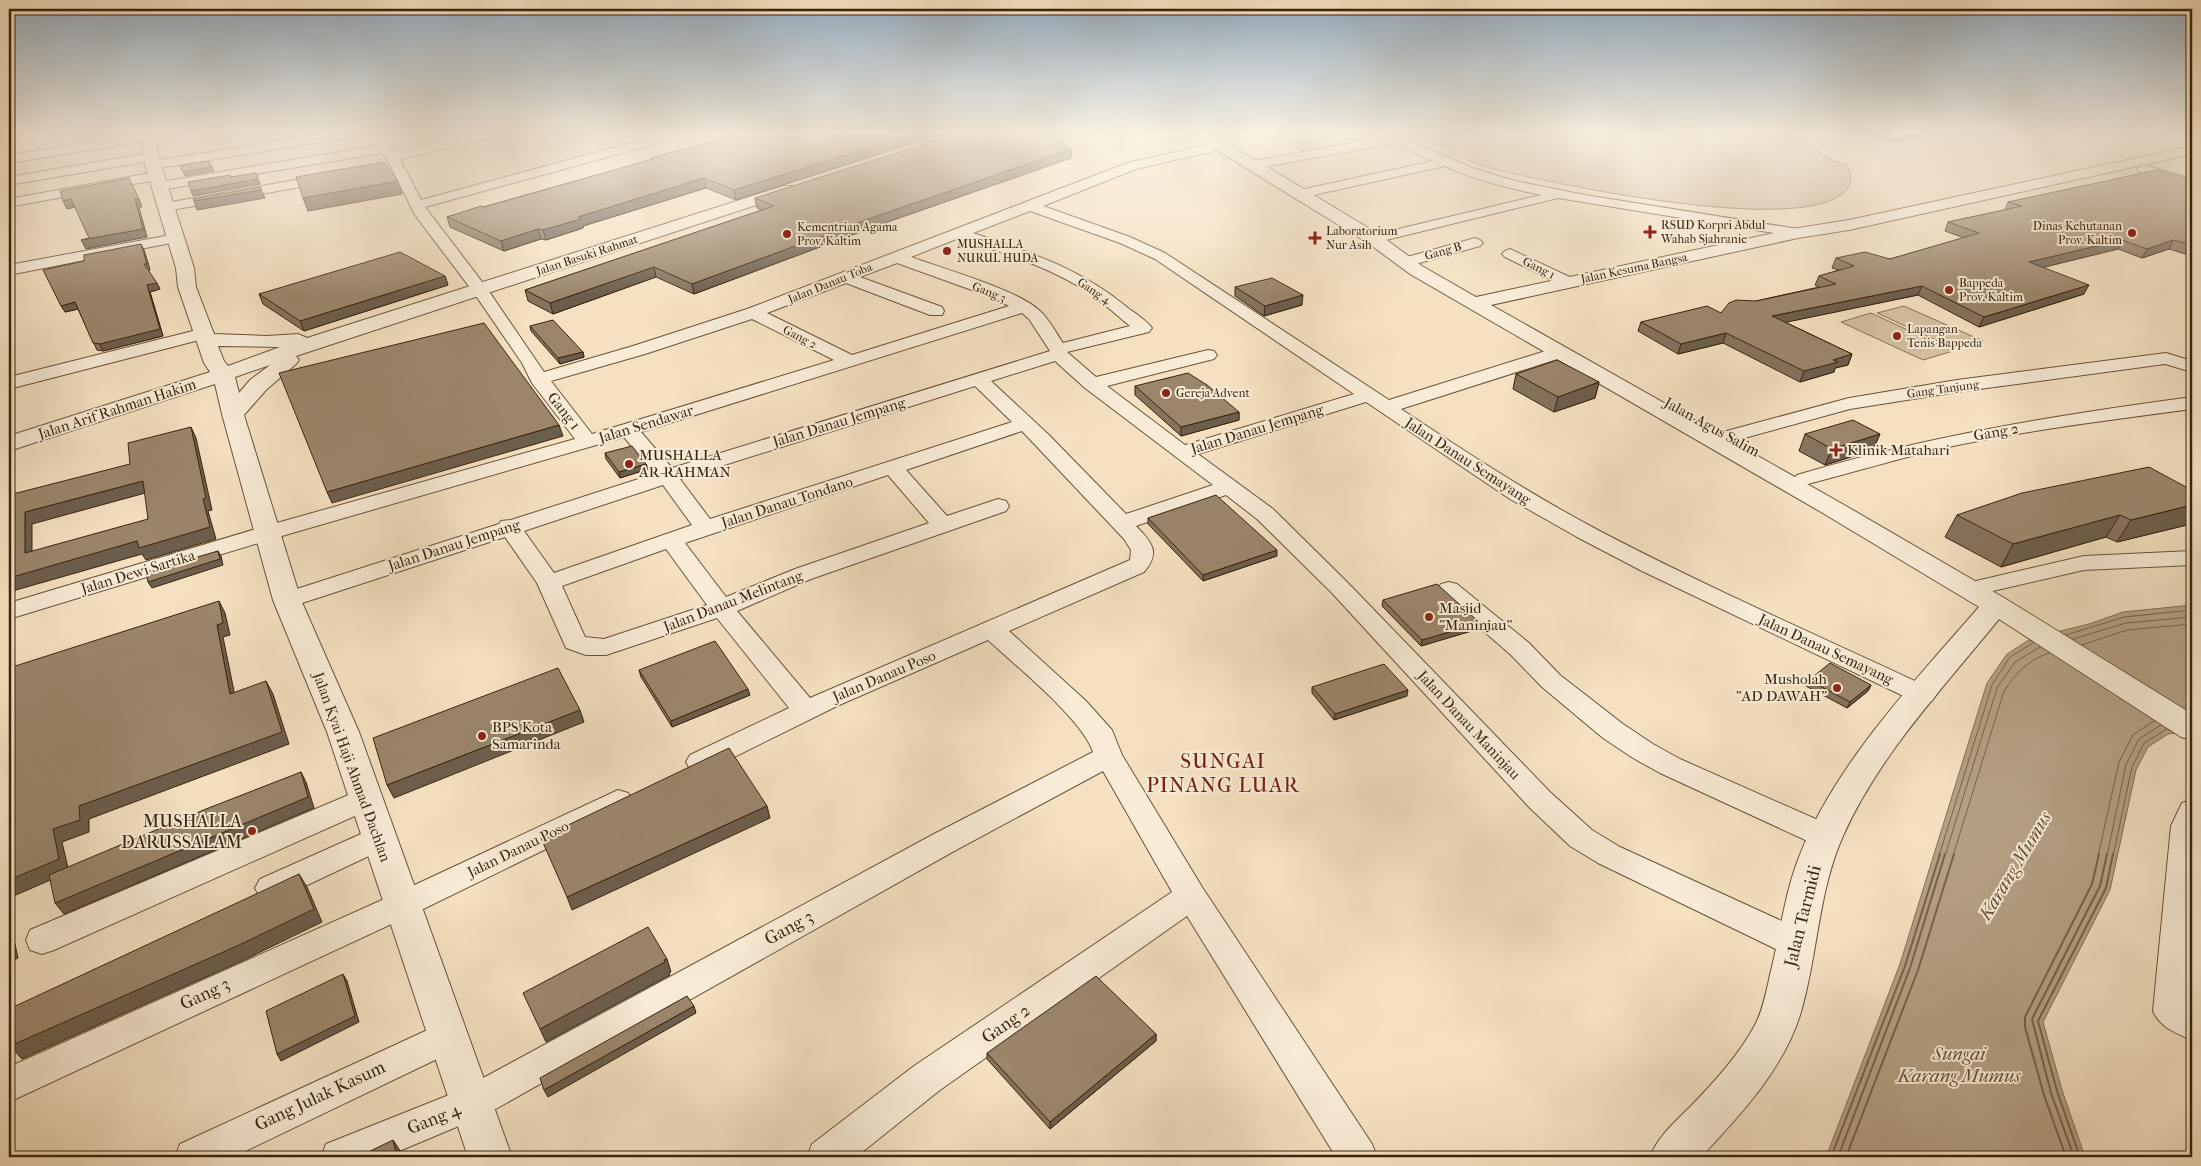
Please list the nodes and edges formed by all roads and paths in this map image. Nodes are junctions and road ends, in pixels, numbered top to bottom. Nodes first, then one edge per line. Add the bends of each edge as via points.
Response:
1 (78, 187) edge
2 (160, 187) edge
3 (302, 187) edge
4 (406, 187) edge
5 (481, 187) edge
6 (797, 187) edge
7 (1075, 187) edge
8 (1290, 187) edge
9 (1330, 187) edge
10 (1526, 187) edge
11 (2018, 187) edge
12 (2065, 187) edge
13 (1300, 194) junction
14 (1558, 194) junction
15 (9, 202) edge
16 (417, 205) junction
17 (1028, 205) junction
18 (1913, 210) junction
19 (1933, 218) junction
20 (171, 223) junction
21 (1838, 226) junction
22 (152, 227) dead end
23 (959, 233) junction
24 (1798, 233) junction
25 (1859, 234) junction
26 (85, 240) edge
27 (1374, 240) junction
28 (1474, 243) dead end
29 (1510, 254) dead end
30 (9, 255) edge
31 (896, 257) junction
32 (1403, 257) junction
33 (9, 270) edge
34 (845, 277) junction
35 (1568, 282) junction
36 (480, 290) junction
37 (1024, 307) junction
38 (1489, 307) junction
39 (936, 311) dead end
40 (753, 313) junction
41 (336, 335) junction
42 (206, 336) junction
43 (1059, 352) junction
44 (1561, 352) junction
45 (1208, 355) dead end
46 (848, 360) junction
47 (2192, 366) edge
48 (219, 369) junction
49 (14, 379) edge
50 (539, 379) junction
51 (978, 379) junction
52 (1092, 384) junction
53 (1367, 396) junction
54 (2192, 403) edge
55 (1387, 407) junction
56 (233, 414) junction
57 (1025, 424) junction
58 (628, 430) junction
59 (1721, 438) junction
60 (588, 442) junction
61 (9, 444) edge
62 (1182, 452) junction
63 (892, 468) junction
64 (667, 476) junction
65 (1804, 479) junction
66 (1229, 487) junction
67 (998, 506) dead end
68 (1122, 523) junction
69 (943, 525) junction
70 (509, 526) junction
71 (705, 528) junction
72 (266, 533) junction
73 (672, 541) junction
74 (1898, 541) junction
75 (2192, 558) edge
76 (549, 583) junction
77 (1449, 589) dead end
78 (287, 600) junction
79 (2005, 605) junction
80 (722, 608) junction
81 (9, 611) edge
82 (992, 630) junction
83 (1923, 694) junction
84 (806, 711) junction
85 (2192, 716) edge
86 (2192, 729) edge
87 (1108, 756) junction
88 (680, 771) edge
89 (644, 788) edge
90 (366, 798) junction
91 (2190, 823) edge
92 (1825, 836) junction
93 (378, 838) junction
94 (1191, 896) junction
95 (245, 900) edge
96 (402, 905) junction
97 (42, 940) dead end
98 (1796, 942) junction
99 (2192, 1024) edge
100 (447, 1037) junction
101 (9, 1085) edge
102 (472, 1103) junction
103 (194, 1157) edge
104 (340, 1157) edge
105 (490, 1157) edge
106 (826, 1157) edge
107 (1358, 1157) edge
108 (1672, 1157) edge

1 - 15 street
2 - 20 street, Jalan Kyai Haji Ahmad Dachlan
3 - 20 street
4 - 16 street
5 - 16 street
6 - 36 street, Jalan Basuki Rahmat
7 - 17 street, Jalan Danau Toba
8 - 13 street, Jalan Agus Salim
9 - 13 street
10 - 14 street
11 - 18 street, Jalan Kesuma Bangsa
12 - 19 street, Jalan Kesuma Bangsa
13 - 27 street, Jalan Agus Salim
14 - 24 street
14 - 27 street
16 - 36 street
17 - 23 street, Jalan Danau Toba
17 - 53 street, Jalan Danau Semayang via 1160,256
18 - 19 street
18 - 21 street, Jalan Kesuma Bangsa
19 - 25 street, Jalan Kesuma Bangsa
20 - 22 street
20 - 33 street
20 - 42 street, Jalan Kyai Haji Ahmad Dachlan via 187,286
21 - 24 street, Jalan Kesuma Bangsa
21 - 25 street
23 - 31 street, Jalan Danau Toba
23 - 43 street, Gang 4 via 1069,275 1107,299 1143,328
24 - 35 street, Jalan Kesuma Bangsa
25 - 38 street, Jalan Kesuma Bangsa
26 - 30 street
27 - 32 street, Jalan Agus Salim
28 - 32 street, Gang B
29 - 35 street, Gang 1
31 - 34 street, Jalan Danau Toba
31 - 37 street, Gang 3
32 - 38 street, Jalan Agus Salim via 1413,268
34 - 39 street
34 - 40 street, Jalan Danau Toba
35 - 38 street, Jalan Kesuma Bangsa
36 - 41 street, Jalan Basuki Rahmat
36 - 50 street
37 - 43 street, Gang 3 via 1034,315
37 - 46 street, Jalan Sendawar
38 - 44 street, Jalan Agus Salim
38 - 59 street, Jalan Agus Salim
40 - 46 street, Gang 2
40 - 50 street, Jalan Danau Toba
41 - 42 street via 277,342
41 - 48 street, Jalan Basuki Rahmat
41 - 56 street via 274,370
42 - 48 street, Jalan Kyai Haji Ahmad Dachlan
42 - 49 street
43 - 51 street, Jalan Danau Jempang
43 - 52 street, Jalan Danau Jempang
44 - 55 street
44 - 59 street, Jalan Agus Salim
45 - 52 street
46 - 58 street, Jalan Sendawar
47 - 59 street, Gang Tanjung via 2159,358 1957,386 1849,404
48 - 56 street, Jalan Kyai Haji Ahmad Dachlan
48 - 61 street, Jalan Arif Rahman Hakim
50 - 60 street, Gang 1
51 - 57 street, Jalan Danau Poso
51 - 64 street, Jalan Danau Jempang
52 - 62 street, Jalan Danau Jempang
53 - 55 street, Jalan Danau Semayang
53 - 62 street, Jalan Danau Jempang
54 - 65 street, Gang 2 via 1985,433 1844,466
55 - 83 street, Jalan Danau Semayang via 1518,494 1578,528 1650,566
56 - 72 street, Jalan Kyai Haji Ahmad Dachlan
57 - 63 street, Jalan Danau Tondano
57 - 68 street, Jalan Danau Poso
58 - 60 street, Jalan Sendawar
58 - 64 street
59 - 65 street, Jalan Agus Salim
59 - 74 street, Jalan Agus Salim
60 - 72 street, Jalan Sendawar
62 - 66 street, Jalan Danau Maninjau
63 - 69 street
63 - 71 street, Jalan Danau Tondano
64 - 70 street, Jalan Danau Jempang
64 - 71 street
65 - 74 street, Jalan Agus Salim
66 - 68 street
66 - 98 street, Jalan Danau Maninjau via 1265,514 1540,800 1581,838 1609,855
67 - 69 street, Jalan Danau Melintang
68 - 82 street, Jalan Danau Poso via 1144,549 1144,557 1136,567
69 - 80 street, Jalan Danau Melintang via 803,574
70 - 76 street, Jalan Danau Melintang
70 - 78 street, Jalan Danau Jempang
71 - 73 street, Jalan Danau Tondano
72 - 78 street, Jalan Kyai Haji Ahmad Dachlan
72 - 81 street, Jalan Dewi Sartika
73 - 76 street, Jalan Danau Tondano
73 - 80 street
74 - 79 street, Jalan Agus Salim
75 - 79 street via 2084,563
76 - 80 street, Jalan Danau Melintang via 575,642 582,646 606,647
77 - 92 street via 1520,649 1551,681 1613,731 1670,766
78 - 90 street, Jalan Kyai Haji Ahmad Dachlan via 343,732
79 - 83 street, Jalan Tarmidi
79 - 85 street
79 - 86 street
80 - 84 street
82 - 84 street, Jalan Danau Poso
82 - 87 street via 1102,736
83 - 92 street, Jalan Tarmidi via 1864,769
84 - 88 street, Jalan Danau Poso
87 - 94 street
87 - 102 street, Gang 3 via 945,842
89 - 96 street, Jalan Danau Poso
90 - 93 street, Jalan Kyai Haji Ahmad Dachlan
90 - 97 street
91 - 99 street via 2170,1011
92 - 98 street, Jalan Tarmidi via 1808,884
93 - 95 street
93 - 96 street, Jalan Kyai Haji Ahmad Dachlan
94 - 106 street, Gang 2 via 928,1078
94 - 107 street
96 - 100 street, Jalan Kyai Haji Ahmad Dachlan
96 - 101 street, Gang 3
98 - 108 street, Jalan Tarmidi via 1780,1015 1758,1059
100 - 102 street, Jalan Kyai Haji Ahmad Dachlan
100 - 103 street, Gang Julak Kasum
102 - 104 street, Gang 4
102 - 105 street, Jalan Kyai Haji Ahmad Dachlan

